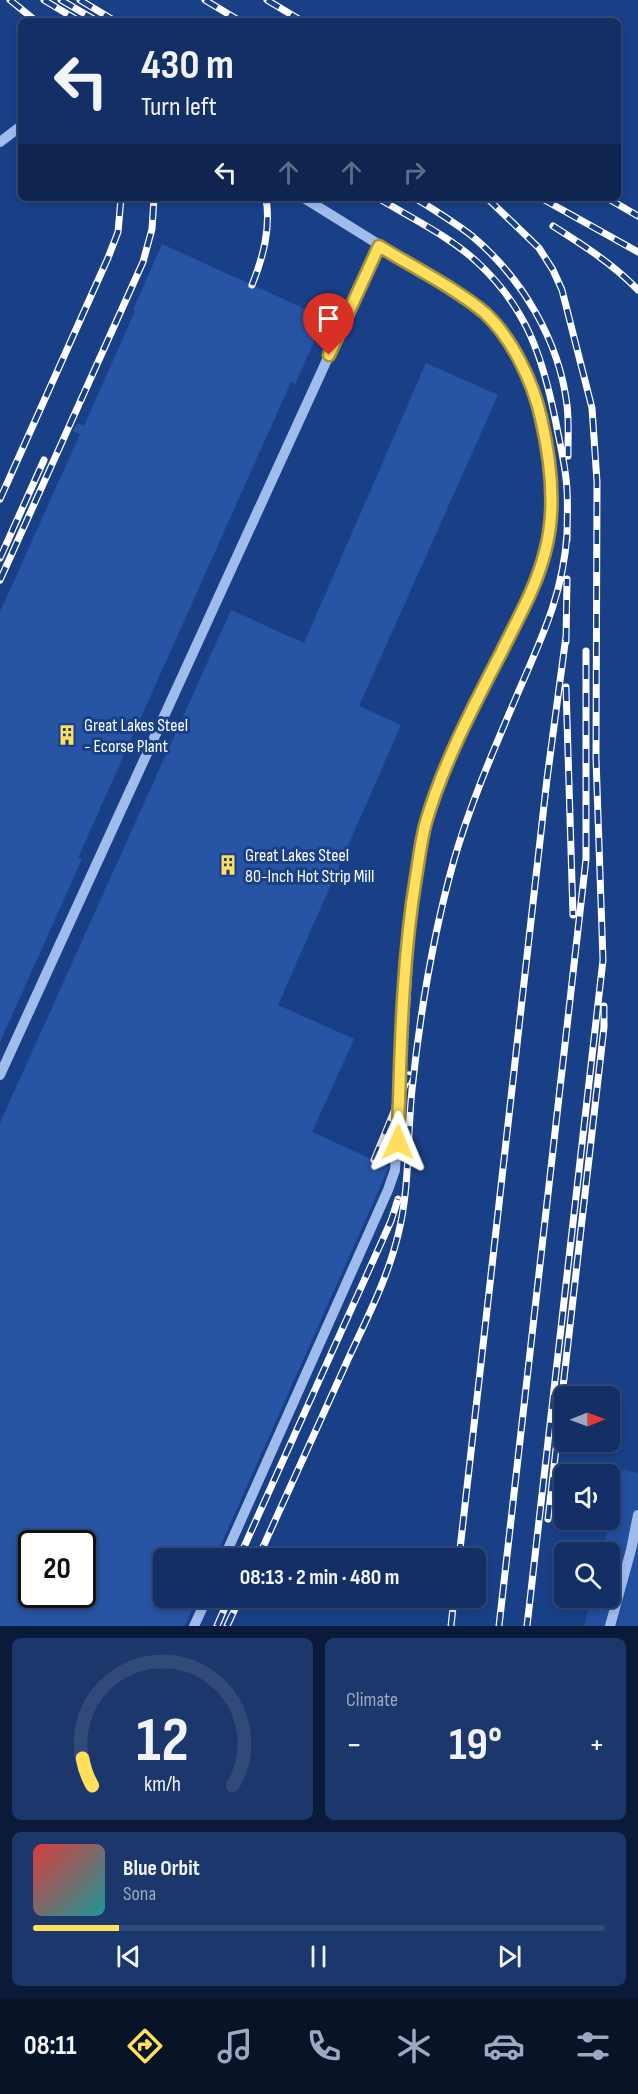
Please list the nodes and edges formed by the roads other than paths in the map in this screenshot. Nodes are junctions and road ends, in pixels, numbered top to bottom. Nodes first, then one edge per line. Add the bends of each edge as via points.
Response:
1 (18, 128) edge
2 (0, 142) edge
3 (309, 201) edge
4 (379, 246) junction
5 (0, 1075) edge
6 (638, 1515) edge
7 (228, 1548) edge
8 (202, 1608) edge
9 (194, 1626) edge
10 (610, 1626) edge

1 - 2 lane
3 - 4 lane
4 - 5 lane
4 - 7 lane via 485,314 509,344 529,379 546,439 552,493 550,525 534,585 465,728 425,826 411,914 395,1170
6 - 10 lane
8 - 9 lane

